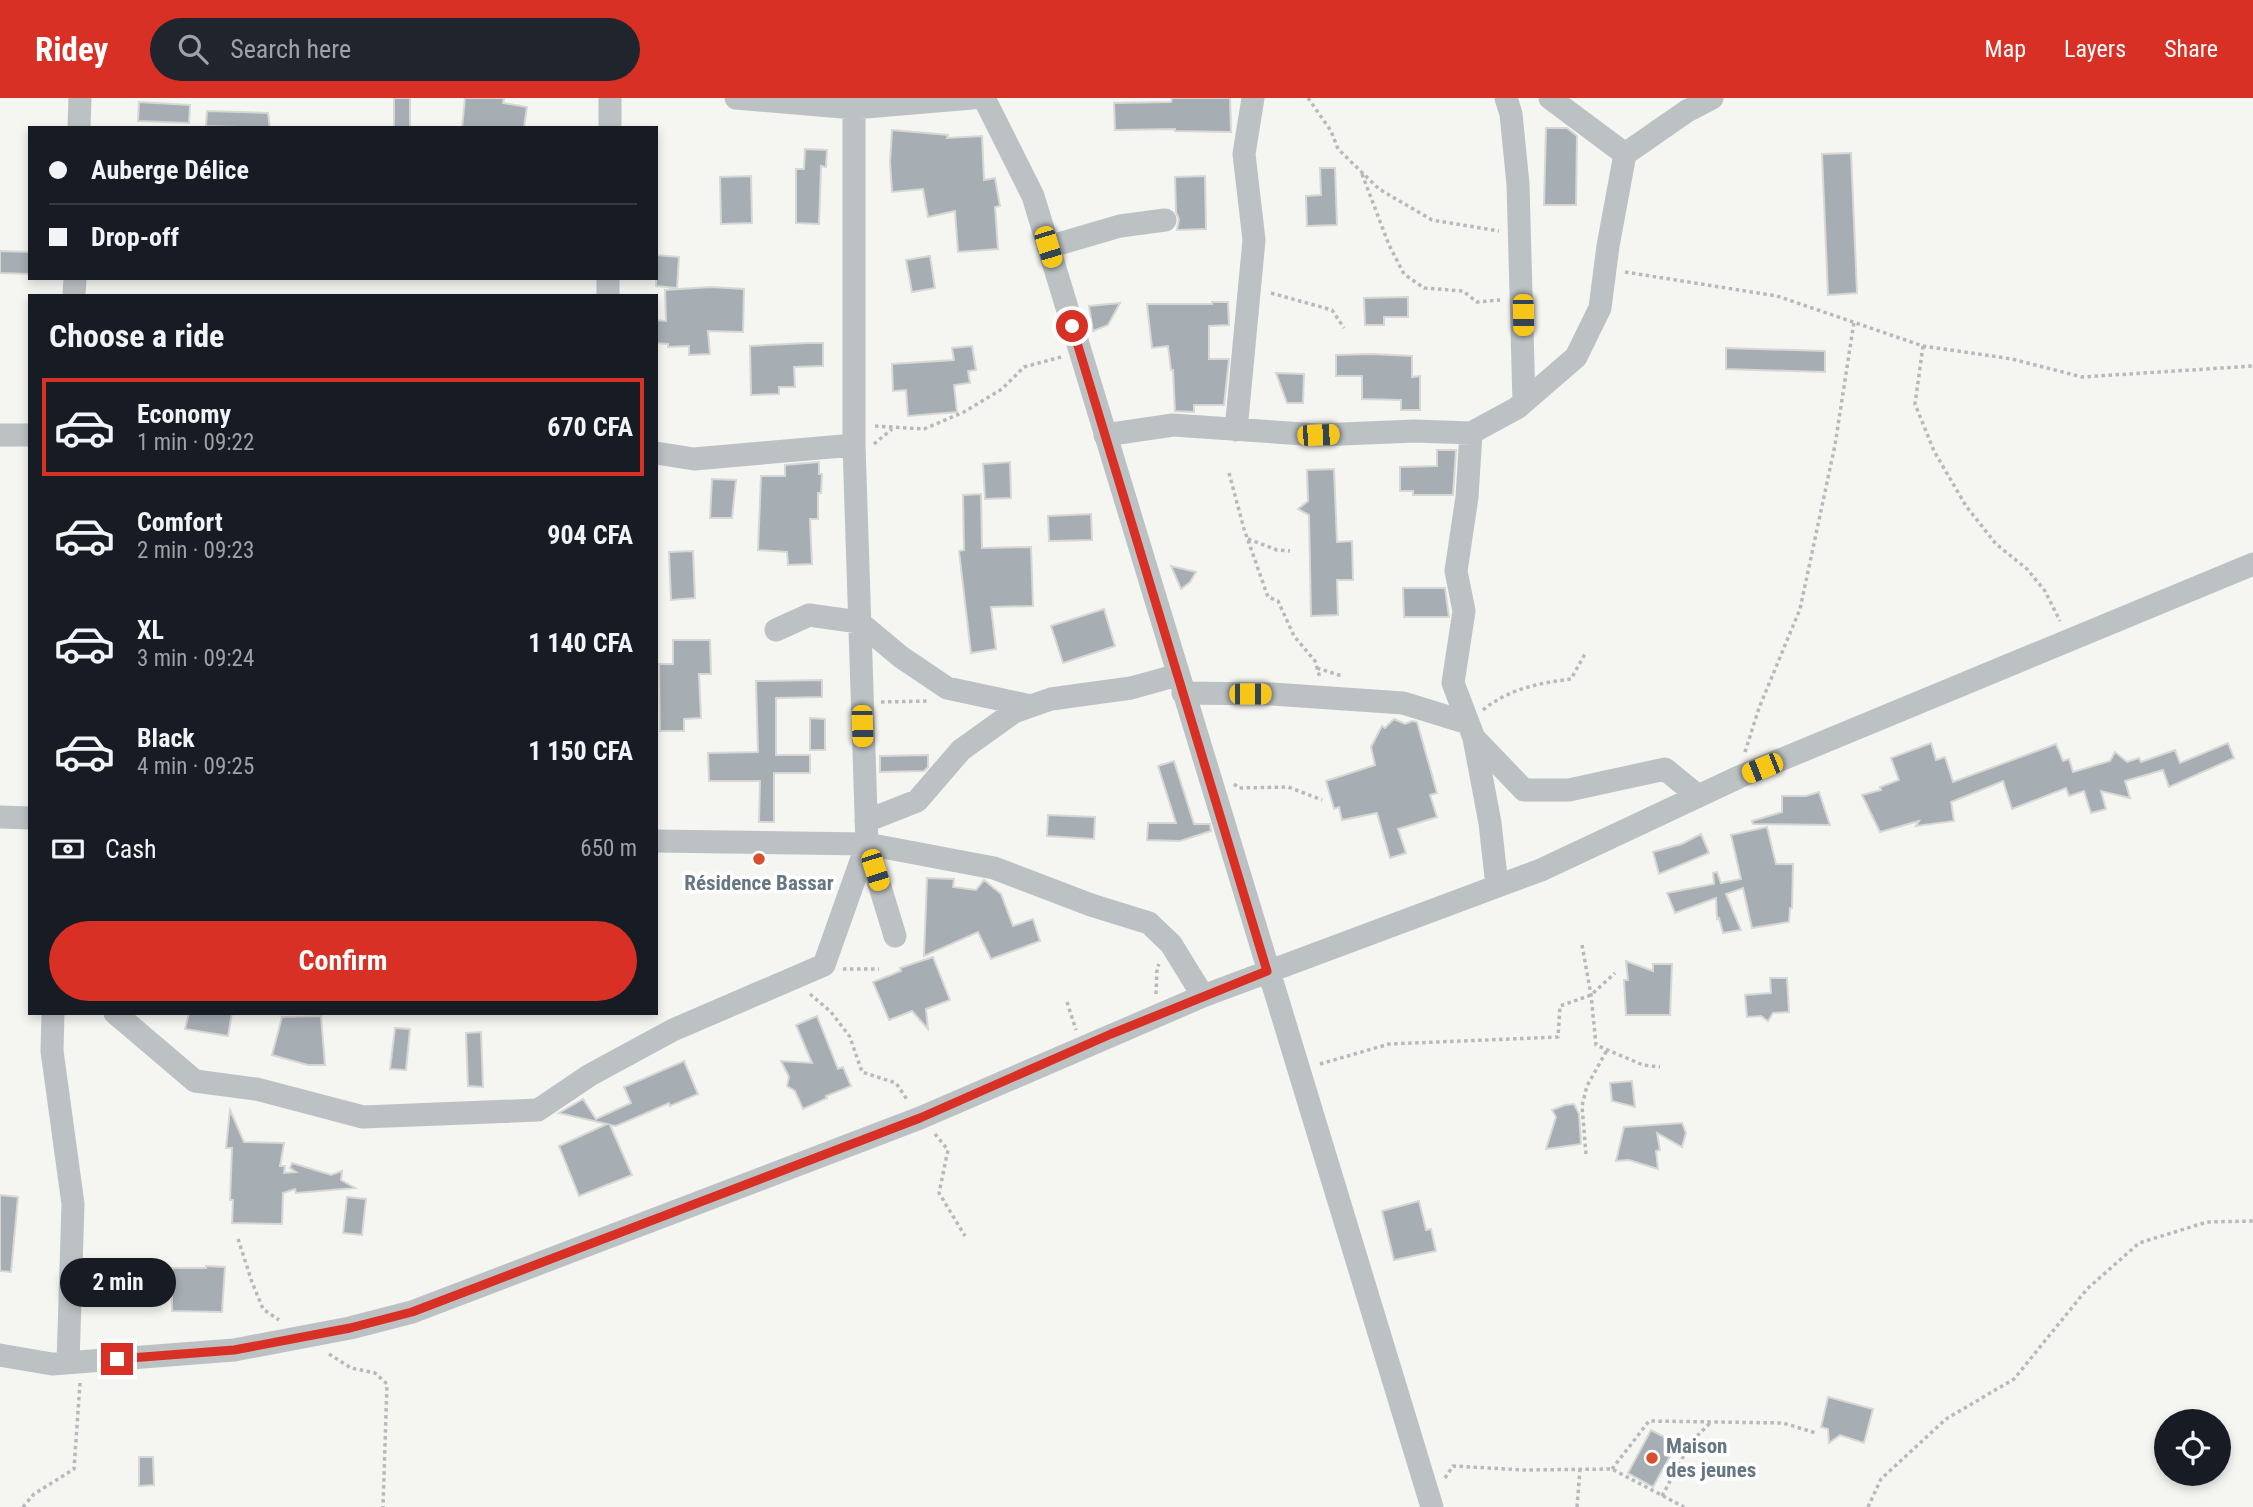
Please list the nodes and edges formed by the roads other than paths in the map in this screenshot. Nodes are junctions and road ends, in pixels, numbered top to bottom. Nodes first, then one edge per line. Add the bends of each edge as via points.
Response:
1 (80, 98) edge
2 (610, 98) edge
3 (736, 98) edge
4 (972, 98) edge
5 (984, 98) edge
6 (1253, 98) edge
7 (1506, 98) edge
8 (1550, 98) edge
9 (1712, 98) edge
10 (854, 108) junction
11 (79, 126) edge
12 (610, 126) edge
13 (1625, 154) junction
14 (1165, 220) dead end
15 (1048, 247) junction
16 (1524, 402) junction
17 (1236, 429) junction
18 (1471, 433) junction
19 (0, 435) edge
20 (28, 435) edge
21 (1105, 435) junction
22 (854, 444) junction
23 (658, 453) edge
24 (2253, 564) edge
25 (859, 622) junction
26 (776, 630) dead end
27 (1180, 684) junction
28 (1031, 706) junction
29 (1471, 731) junction
30 (1698, 796) junction
31 (0, 817) edge
32 (28, 818) edge
33 (866, 821) junction
34 (658, 841) edge
35 (867, 844) junction
36 (1497, 886) junction
37 (895, 936) dead end
38 (1267, 971) junction
39 (1203, 996) junction
40 (53, 1015) edge
41 (117, 1015) edge
42 (0, 1355) edge
43 (68, 1363) junction
44 (1430, 1503) edge

1 - 11 street
2 - 12 street
3 - 10 street
4 - 10 street
5 - 15 street via 1033,197
6 - 17 street via 1244,154 1254,240
7 - 16 street via 1518,184
8 - 13 street
9 - 13 street
10 - 22 street
13 - 16 street via 1600,308 1576,357
14 - 15 street via 1120,226
15 - 21 street
16 - 18 street
17 - 18 street via 1318,435
17 - 21 street via 1173,425
18 - 29 street via 1456,572 1464,611 1452,683
19 - 20 street
21 - 27 street
22 - 23 street via 694,459
22 - 25 street
24 - 30 street
25 - 26 street via 809,615
25 - 28 street via 947,688
25 - 33 street
27 - 28 street via 1051,699
27 - 29 street via 1403,703
27 - 38 street
28 - 33 street via 1014,712 961,750 917,801
29 - 30 street via 1524,790 1569,790 1665,769
29 - 36 street via 1490,823
30 - 36 street
31 - 32 street
33 - 35 street
34 - 35 street
35 - 37 street
35 - 39 street via 994,868 1149,923 1171,944
35 - 41 street via 824,965 673,1030 590,1075 538,1110 363,1117 256,1089 195,1081
36 - 38 street
38 - 39 street
38 - 44 street
39 - 43 street via 920,1118 412,1312 234,1350
40 - 43 street via 52,1051 73,1205
42 - 43 street

